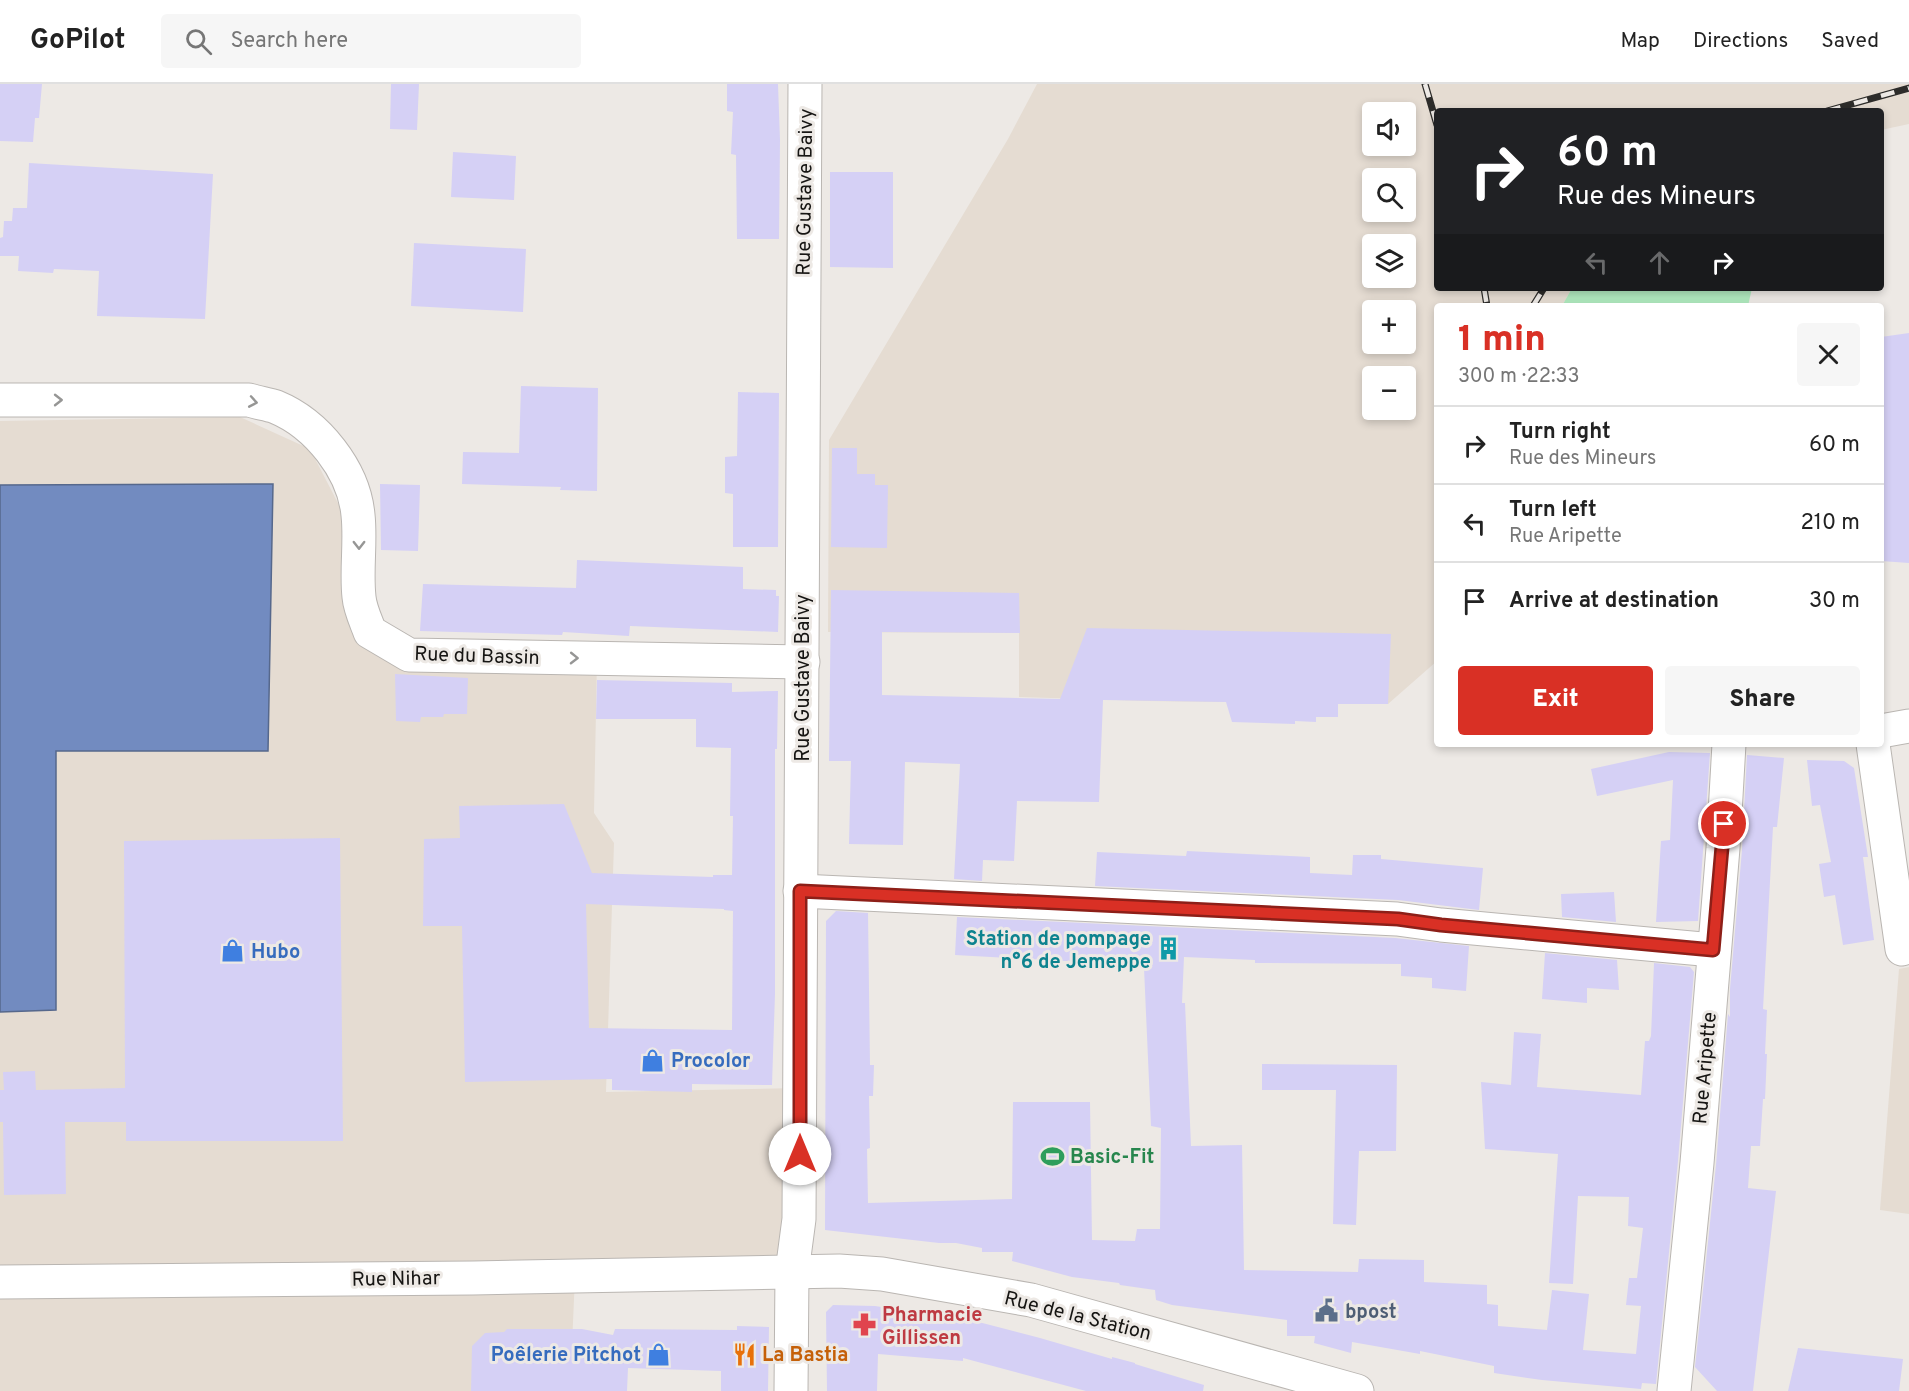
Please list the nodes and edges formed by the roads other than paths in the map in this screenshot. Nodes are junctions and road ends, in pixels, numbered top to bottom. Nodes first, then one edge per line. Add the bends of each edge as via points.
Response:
1 (805, 84) edge
2 (0, 400) edge
3 (803, 662) junction
4 (1909, 726) edge
5 (1884, 730) edge
6 (1729, 747) edge
7 (1873, 747) edge
8 (800, 891) junction
9 (1902, 949) dead end
10 (1713, 950) junction
11 (792, 1272) junction
12 (0, 1282) edge
13 (791, 1391) edge
14 (1358, 1391) edge
15 (1674, 1391) edge

1 - 3 street, Rue Gustave Baivy
2 -> 3 street, Rue du Bassin via 249,400 275,407 303,422 322,438 351,488 358,514 359,599 370,632 410,656
3 - 8 street, Rue Gustave Baivy
4 - 5 street
6 - 10 street, Rue Aripette
7 - 9 street
8 - 10 street via 1398,919
8 - 11 street, Rue Gustave Baivy via 799,1220
10 - 15 street, Rue Aripette
11 - 12 street, Rue Nihar
11 - 13 street, Rue Gustave Baivy
11 - 14 street, Rue de la Station via 882,1274 1031,1300

